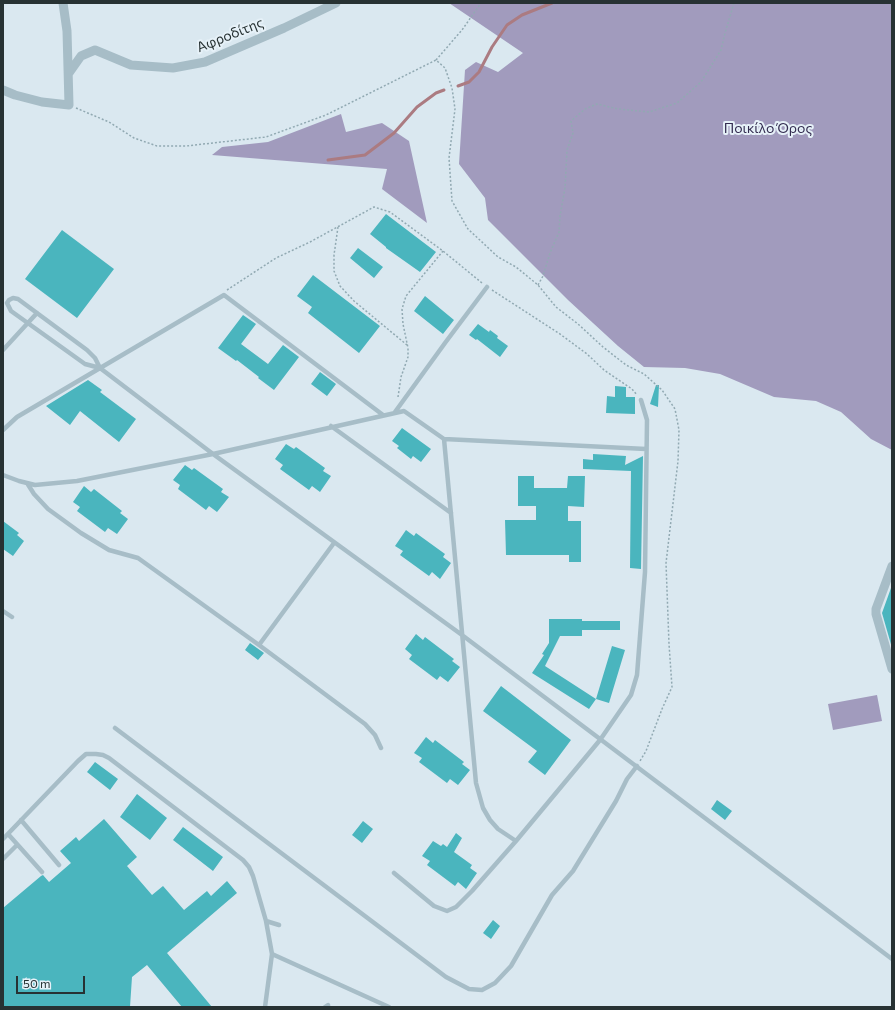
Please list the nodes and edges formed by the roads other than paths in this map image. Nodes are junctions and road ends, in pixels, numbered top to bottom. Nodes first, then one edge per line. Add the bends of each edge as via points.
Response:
1 (63, 3) edge
2 (336, 3) edge
3 (68, 72) junction
4 (3, 90) edge
5 (487, 287) road end
6 (37, 313) junction
7 (28, 322) junction
8 (3, 350) edge
9 (100, 368) junction
10 (641, 400) road end
11 (395, 412) junction
12 (383, 415) junction
13 (331, 426) junction
14 (3, 430) edge
15 (444, 438) junction
16 (646, 449) junction
17 (213, 454) junction
18 (3, 475) edge
19 (26, 483) junction
20 (451, 514) junction
21 (334, 543) junction
22 (892, 566) edge
23 (3, 611) edge
24 (12, 617) dead end
25 (462, 635) junction
26 (259, 645) junction
27 (892, 670) edge
28 (115, 728) dead end
29 (600, 740) junction
30 (381, 748) dead end
31 (637, 766) junction
32 (21, 820) junction
33 (8, 834) junction
34 (3, 839) edge
35 (516, 841) junction
36 (18, 845) junction
37 (3, 859) edge
38 (59, 865) dead end
39 (42, 872) dead end
40 (394, 873) dead end
41 (266, 921) junction
42 (279, 925) dead end
43 (272, 954) junction
44 (892, 959) edge
45 (266, 1007) edge
46 (389, 1007) edge

1 - 3 street
2 - 3 street, Αφροδίτης via 205,62 173,68 131,65 95,50 81,56
3 - 4 street via 69,105 42,102
5 - 11 lane
6 - 7 lane
6 - 7 lane via 18,299 9,300 8,308
6 - 9 lane via 86,350 95,358
7 - 8 lane
7 - 9 lane via 86,364
9 - 12 lane via 224,295
9 - 14 lane via 18,417
9 - 17 lane
10 - 16 lane via 647,420
11 - 12 lane
11 - 15 lane via 404,411
12 - 13 lane
13 - 17 lane
13 - 20 lane
15 - 16 lane
15 - 20 lane
16 - 29 lane via 645,572 637,675 631,695
17 - 19 lane via 77,481 35,485
17 - 21 lane
18 - 19 lane
19 - 26 lane via 48,509 80,533 109,550 138,558
20 - 25 lane
21 - 25 lane
21 - 26 lane
22 - 27 street via 876,609
23 - 24 lane
25 - 29 lane
25 - 35 lane via 482,808 498,829
26 - 30 lane via 364,724 375,735
28 - 31 lane via 446,977 469,989 482,990 496,983 511,966 552,895 573,871
29 - 31 lane
29 - 35 lane
31 - 44 lane
32 - 33 lane
32 - 38 lane
32 - 41 lane via 86,754 103,755 243,860 253,876
33 - 34 lane
33 - 36 lane
35 - 40 lane via 472,891 456,907 447,911 434,906
36 - 37 lane
36 - 39 lane
41 - 42 lane
41 - 43 lane
43 - 45 lane
43 - 46 lane

